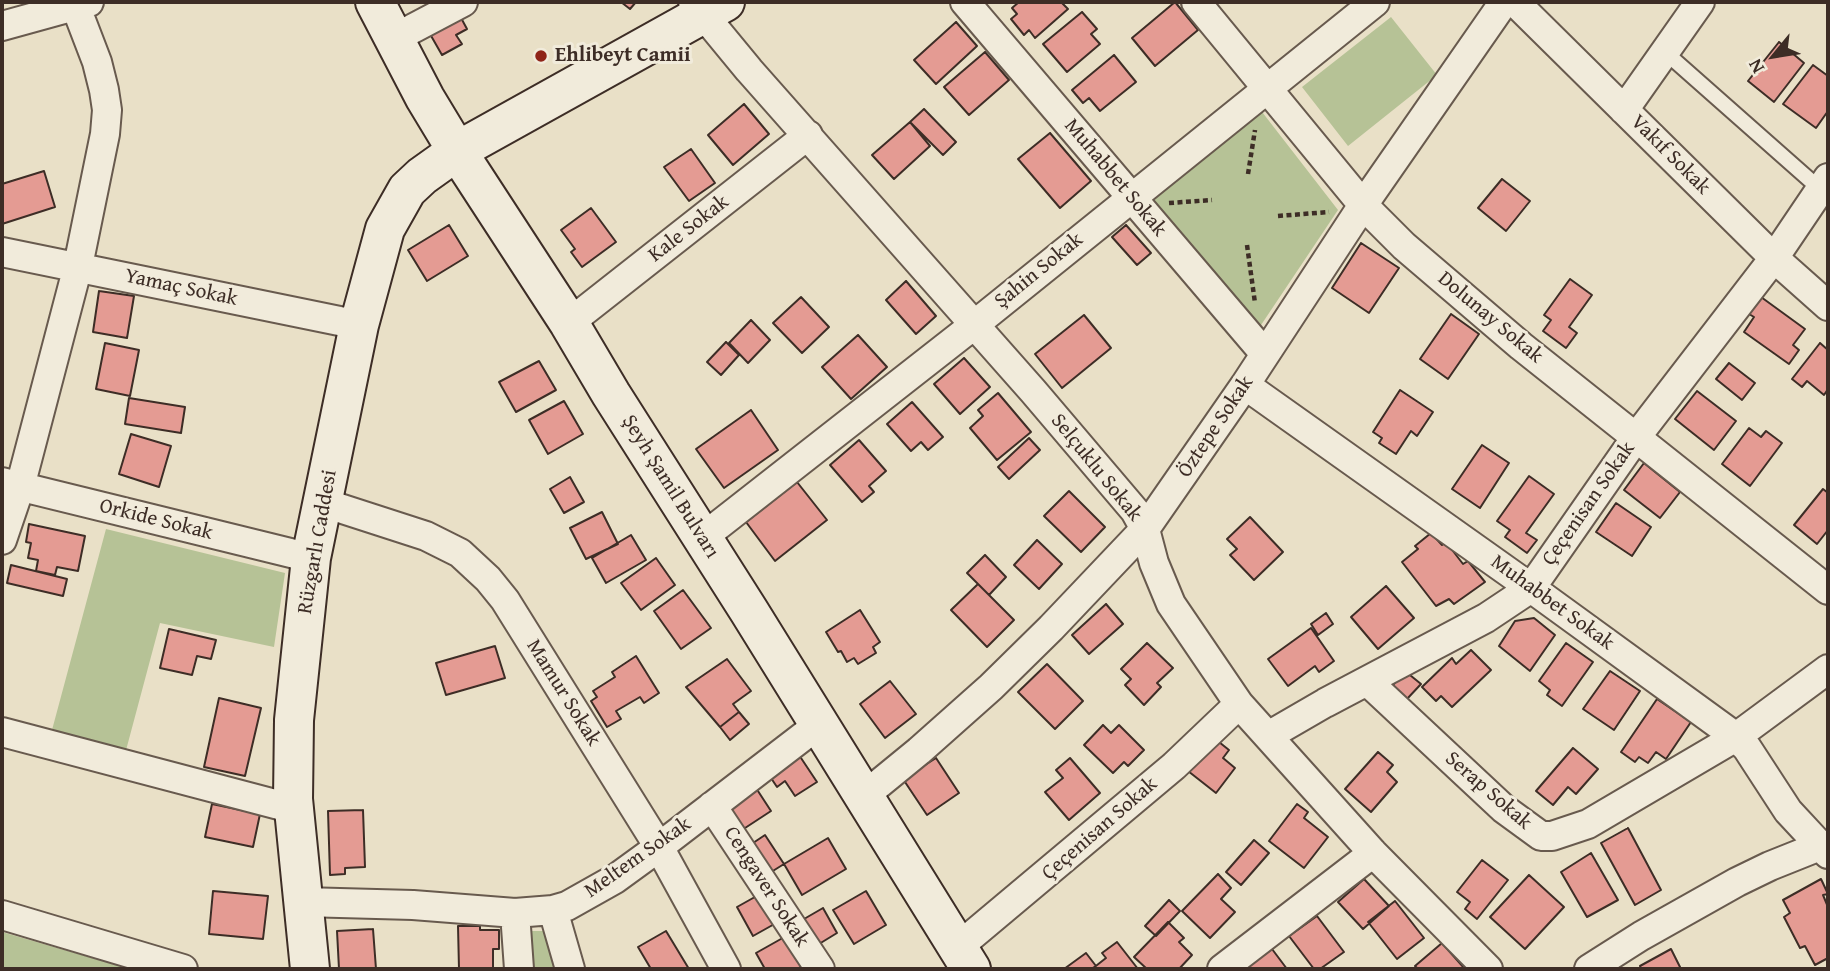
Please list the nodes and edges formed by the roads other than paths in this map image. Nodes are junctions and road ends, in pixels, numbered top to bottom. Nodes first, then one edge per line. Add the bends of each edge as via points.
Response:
1 (375, 2) edge
2 (463, 2) edge
3 (965, 2) edge
4 (1196, 2) edge
5 (1375, 2) edge
6 (1504, 2) edge
7 (1515, 2) edge
8 (1700, 2) edge
9 (79, 3) edge
10 (707, 6) edge
11 (2, 26) edge
12 (393, 39) junction
13 (1665, 52) junction
14 (1269, 88) junction
15 (1624, 110) junction
16 (808, 135) junction
17 (457, 150) junction
18 (1824, 183) edge
19 (1130, 197) junction
20 (1363, 205) junction
21 (2, 252) edge
22 (1774, 258) junction
23 (78, 266) junction
24 (1828, 306) edge
25 (569, 323) junction
26 (359, 325) junction
27 (974, 325) junction
28 (1265, 354) junction
29 (1245, 385) junction
30 (1637, 436) junction
31 (11, 484) edge
32 (324, 503) junction
33 (1145, 529) junction
34 (702, 538) junction
35 (2, 540) edge
36 (311, 558) junction
37 (1531, 587) junction
38 (1828, 590) edge
39 (1828, 669) edge
40 (1367, 681) junction
41 (1239, 704) junction
42 (818, 724) junction
43 (2, 732) edge
44 (1268, 736) junction
45 (1736, 737) junction
46 (863, 796) junction
47 (712, 806) junction
48 (294, 809) junction
49 (659, 847) junction
50 (1825, 849) edge
51 (1373, 853) junction
52 (303, 902) junction
53 (553, 910) junction
54 (515, 913) junction
55 (2, 915) edge
56 (964, 959) edge
57 (183, 969) edge
58 (310, 969) edge
59 (519, 969) edge
60 (570, 969) edge
61 (726, 969) edge
62 (820, 969) edge
63 (1222, 969) edge
64 (1488, 969) edge
65 (1589, 969) edge

1 - 12 street, Şeyh Şamil Bulvarı
2 - 12 street
3 - 19 street, Muhabbet Sokak
4 - 14 street, Dolunay Sokak
5 - 14 street, Şahin Sokak
6 - 20 street, Öztepe Sokak
7 - 15 street, Vakıf Sokak
8 - 13 street
9 - 11 street
9 - 23 street via 107,110
10 - 16 street, Selçuklu Sokak
10 - 17 street, Rüzgarlı Caddesi
12 - 17 street, Şeyh Şamil Bulvarı
13 - 15 street
13 - 18 lane
14 - 19 street, Şahin Sokak
14 - 20 street, Dolunay Sokak
15 - 22 street, Vakıf Sokak
16 - 25 street, Kale Sokak
16 - 27 street, Selçuklu Sokak
17 - 25 street, Şeyh Şamil Bulvarı
17 - 26 street, Rüzgarlı Caddesi via 407,190 396,208 380,246
18 - 22 street, Çeçenisan Sokak
19 - 27 street, Şahin Sokak
19 - 28 street, Muhabbet Sokak
20 - 28 street, Öztepe Sokak
20 - 30 street, Dolunay Sokak via 1521,346
21 - 23 street, Yamaç Sokak
22 - 24 street, Vakıf Sokak
22 - 30 street, Çeçenisan Sokak
23 - 26 street, Yamaç Sokak
23 - 31 street
25 - 34 street, Şeyh Şamil Bulvarı
26 - 32 street, Rüzgarlı Caddesi
27 - 33 street, Selçuklu Sokak via 1097,465
27 - 34 street, Şahin Sokak
28 - 29 street, Öztepe Sokak
29 - 33 street, Öztepe Sokak
29 - 37 street, Muhabbet Sokak
30 - 37 street, Çeçenisan Sokak
30 - 38 street, Dolunay Sokak
31 - 35 street
31 - 36 street, Orkide Sokak
32 - 36 street, Rüzgarlı Caddesi
32 - 49 street, Mamur Sokak via 426,536 474,564 505,600
33 - 41 street, Selçuklu Sokak via 1171,604
33 - 46 street, Öztepe Sokak via 991,687
34 - 42 street, Şeyh Şamil Bulvarı
36 - 48 street, Rüzgarlı Caddesi via 294,720
37 - 40 street, Çeçenisan Sokak via 1486,618
37 - 45 street, Muhabbet Sokak
39 - 45 street
40 - 44 street, Çeçenisan Sokak
40 - 45 street, Serap Sokak via 1504,809 1541,836 1588,824
41 - 44 street, Selçuklu Sokak
41 - 56 street, Çeçenisan Sokak
42 - 46 street, Şeyh Şamil Bulvarı
42 - 47 street, Meltem Sokak
43 - 48 street
44 - 51 street, Selçuklu Sokak
45 - 50 street, Muhabbet Sokak via 1788,811
46 - 56 street, Şeyh Şamil Bulvarı
47 - 49 street, Meltem Sokak
47 - 62 street, Cengaver Sokak
48 - 52 street, Rüzgarlı Caddesi
49 - 53 street, Meltem Sokak via 593,893
49 - 61 street, Mamur Sokak
50 - 65 street via 1737,882
51 - 63 street
51 - 64 street, Selçuklu Sokak
52 - 54 street, Meltem Sokak
52 - 58 street, Rüzgarlı Caddesi
53 - 54 street, Meltem Sokak
53 - 60 street
54 - 59 street
55 - 57 street

